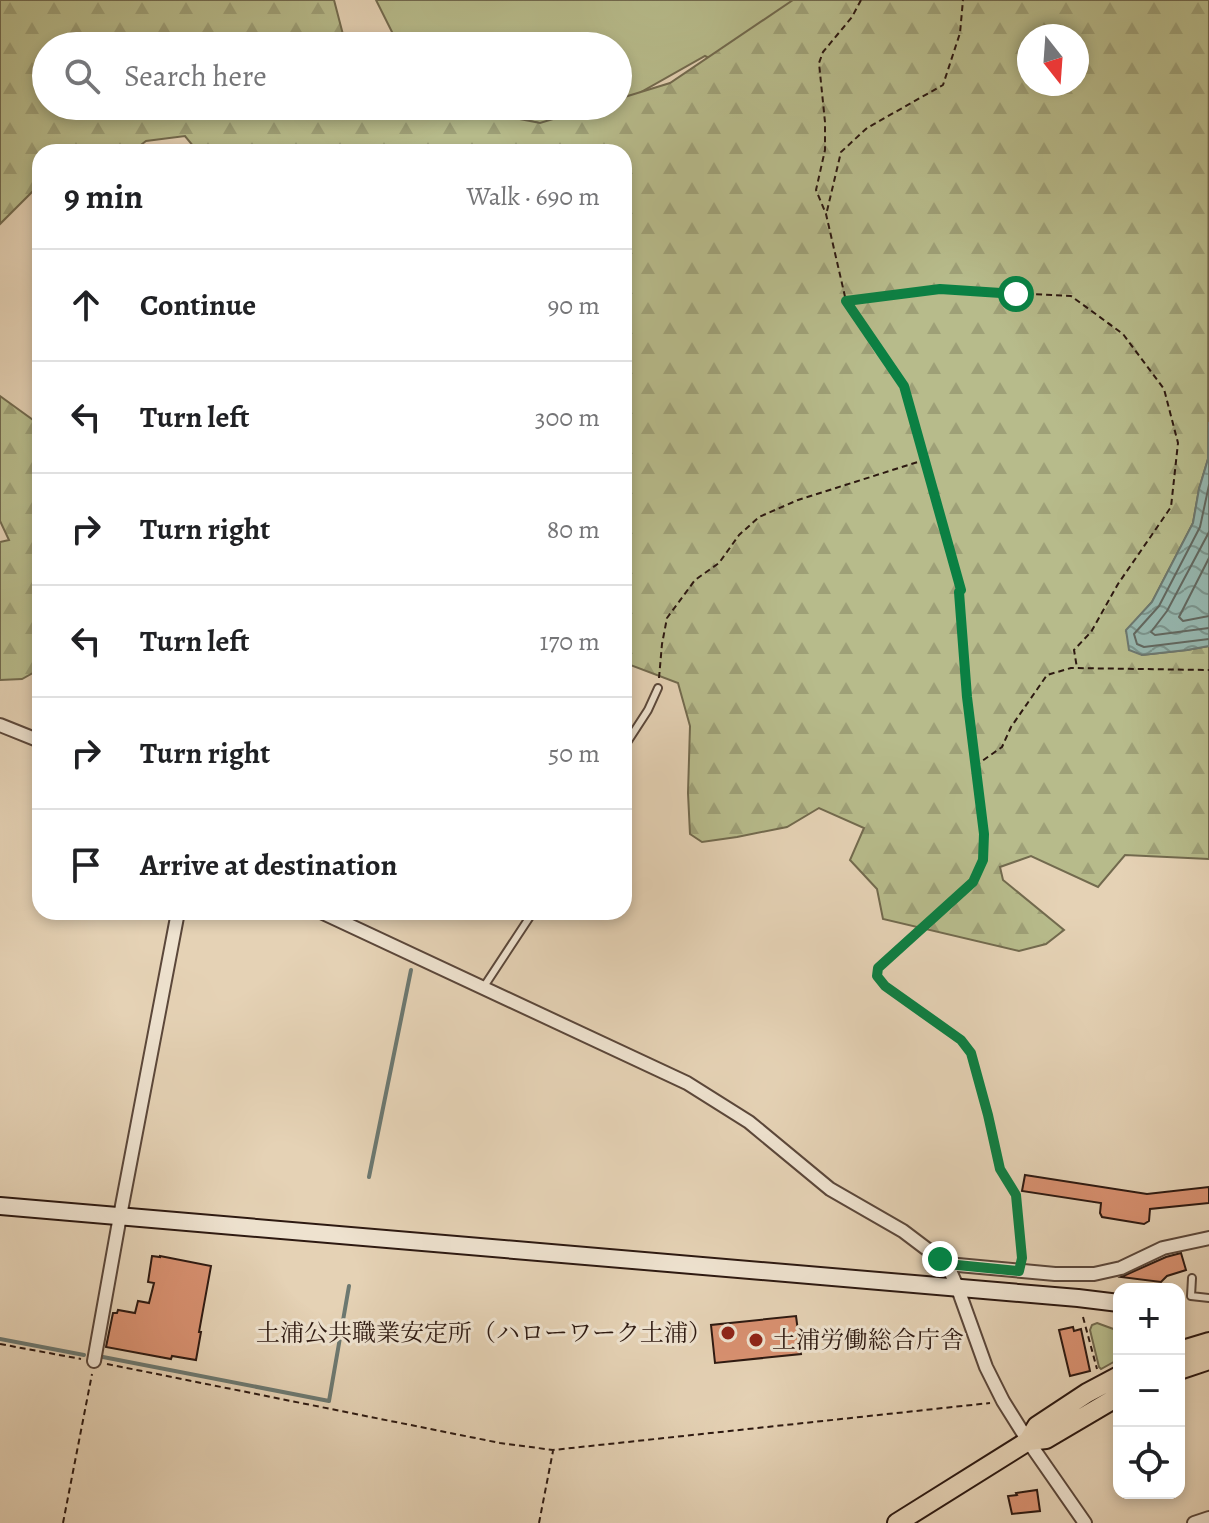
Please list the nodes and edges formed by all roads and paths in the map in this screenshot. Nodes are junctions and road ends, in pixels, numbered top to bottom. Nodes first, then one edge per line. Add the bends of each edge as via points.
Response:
1 (861, 0) edge
2 (963, 0) edge
3 (826, 214) junction
4 (846, 301) junction
5 (926, 460) junction
6 (1077, 668) junction
7 (1209, 670) edge
8 (658, 688) joint
9 (0, 725) edge
10 (632, 735) edge
11 (32, 738) edge
12 (974, 767) junction
13 (176, 920) edge
14 (338, 920) edge
15 (528, 920) edge
16 (483, 988) junction
17 (0, 1206) edge
18 (120, 1216) junction
19 (1209, 1238) edge
20 (947, 1264) junction
21 (1019, 1271) junction
22 (1192, 1278) dead end
23 (958, 1289) junction
24 (1209, 1298) edge
25 (1113, 1302) edge
26 (1083, 1317) dead end
27 (1209, 1342) edge
28 (0, 1344) edge
29 (1185, 1349) edge
30 (1209, 1360) edge
31 (94, 1361) junction
32 (1185, 1367) edge
33 (1099, 1374) dead end
34 (1113, 1379) edge
35 (1113, 1400) edge
36 (1003, 1401) junction
37 (1028, 1441) junction
38 (553, 1450) junction
39 (1209, 1518) edge
40 (63, 1523) edge
41 (539, 1523) edge
42 (897, 1523) edge
43 (1085, 1523) edge
44 (1194, 1523) edge

1 - 3 path via 819,63 825,150 816,190
2 - 3 path via 960,33 943,85 867,128 841,152
3 - 4 path
4 - 5 path via 904,386
4 - 6 path via 940,289 1071,296 1123,334 1164,389 1178,443 1171,507 1074,650
5 - 8 path via 759,517 719,563 695,580 667,618
5 - 12 path via 961,590
6 - 7 path
6 - 12 path via 1047,675 1002,747
8 - 10 lane
9 - 11 street
12 - 21 path via 984,834 983,860 973,882 878,968 877,976 971,1053 1000,1169 1016,1195
13 - 18 street
14 - 16 street
15 - 16 lane
16 - 20 street via 687,1083 749,1122 830,1189 903,1231
17 - 18 street
18 - 23 street
18 - 31 street
19 - 21 street via 1163,1248 1094,1274
20 - 21 street
20 - 23 street
22 - 24 lane via 1191,1296
23 - 25 street
23 - 36 street
26 - 33 path
27 - 29 main road
28 - 31 path
30 - 32 main road
31 - 38 path
31 - 40 path
34 - 37 main road via 1037,1426
35 - 37 main road via 1046,1439
36 - 37 street
36 - 38 path
37 - 42 main road
37 - 43 street
38 - 41 path
39 - 44 street

